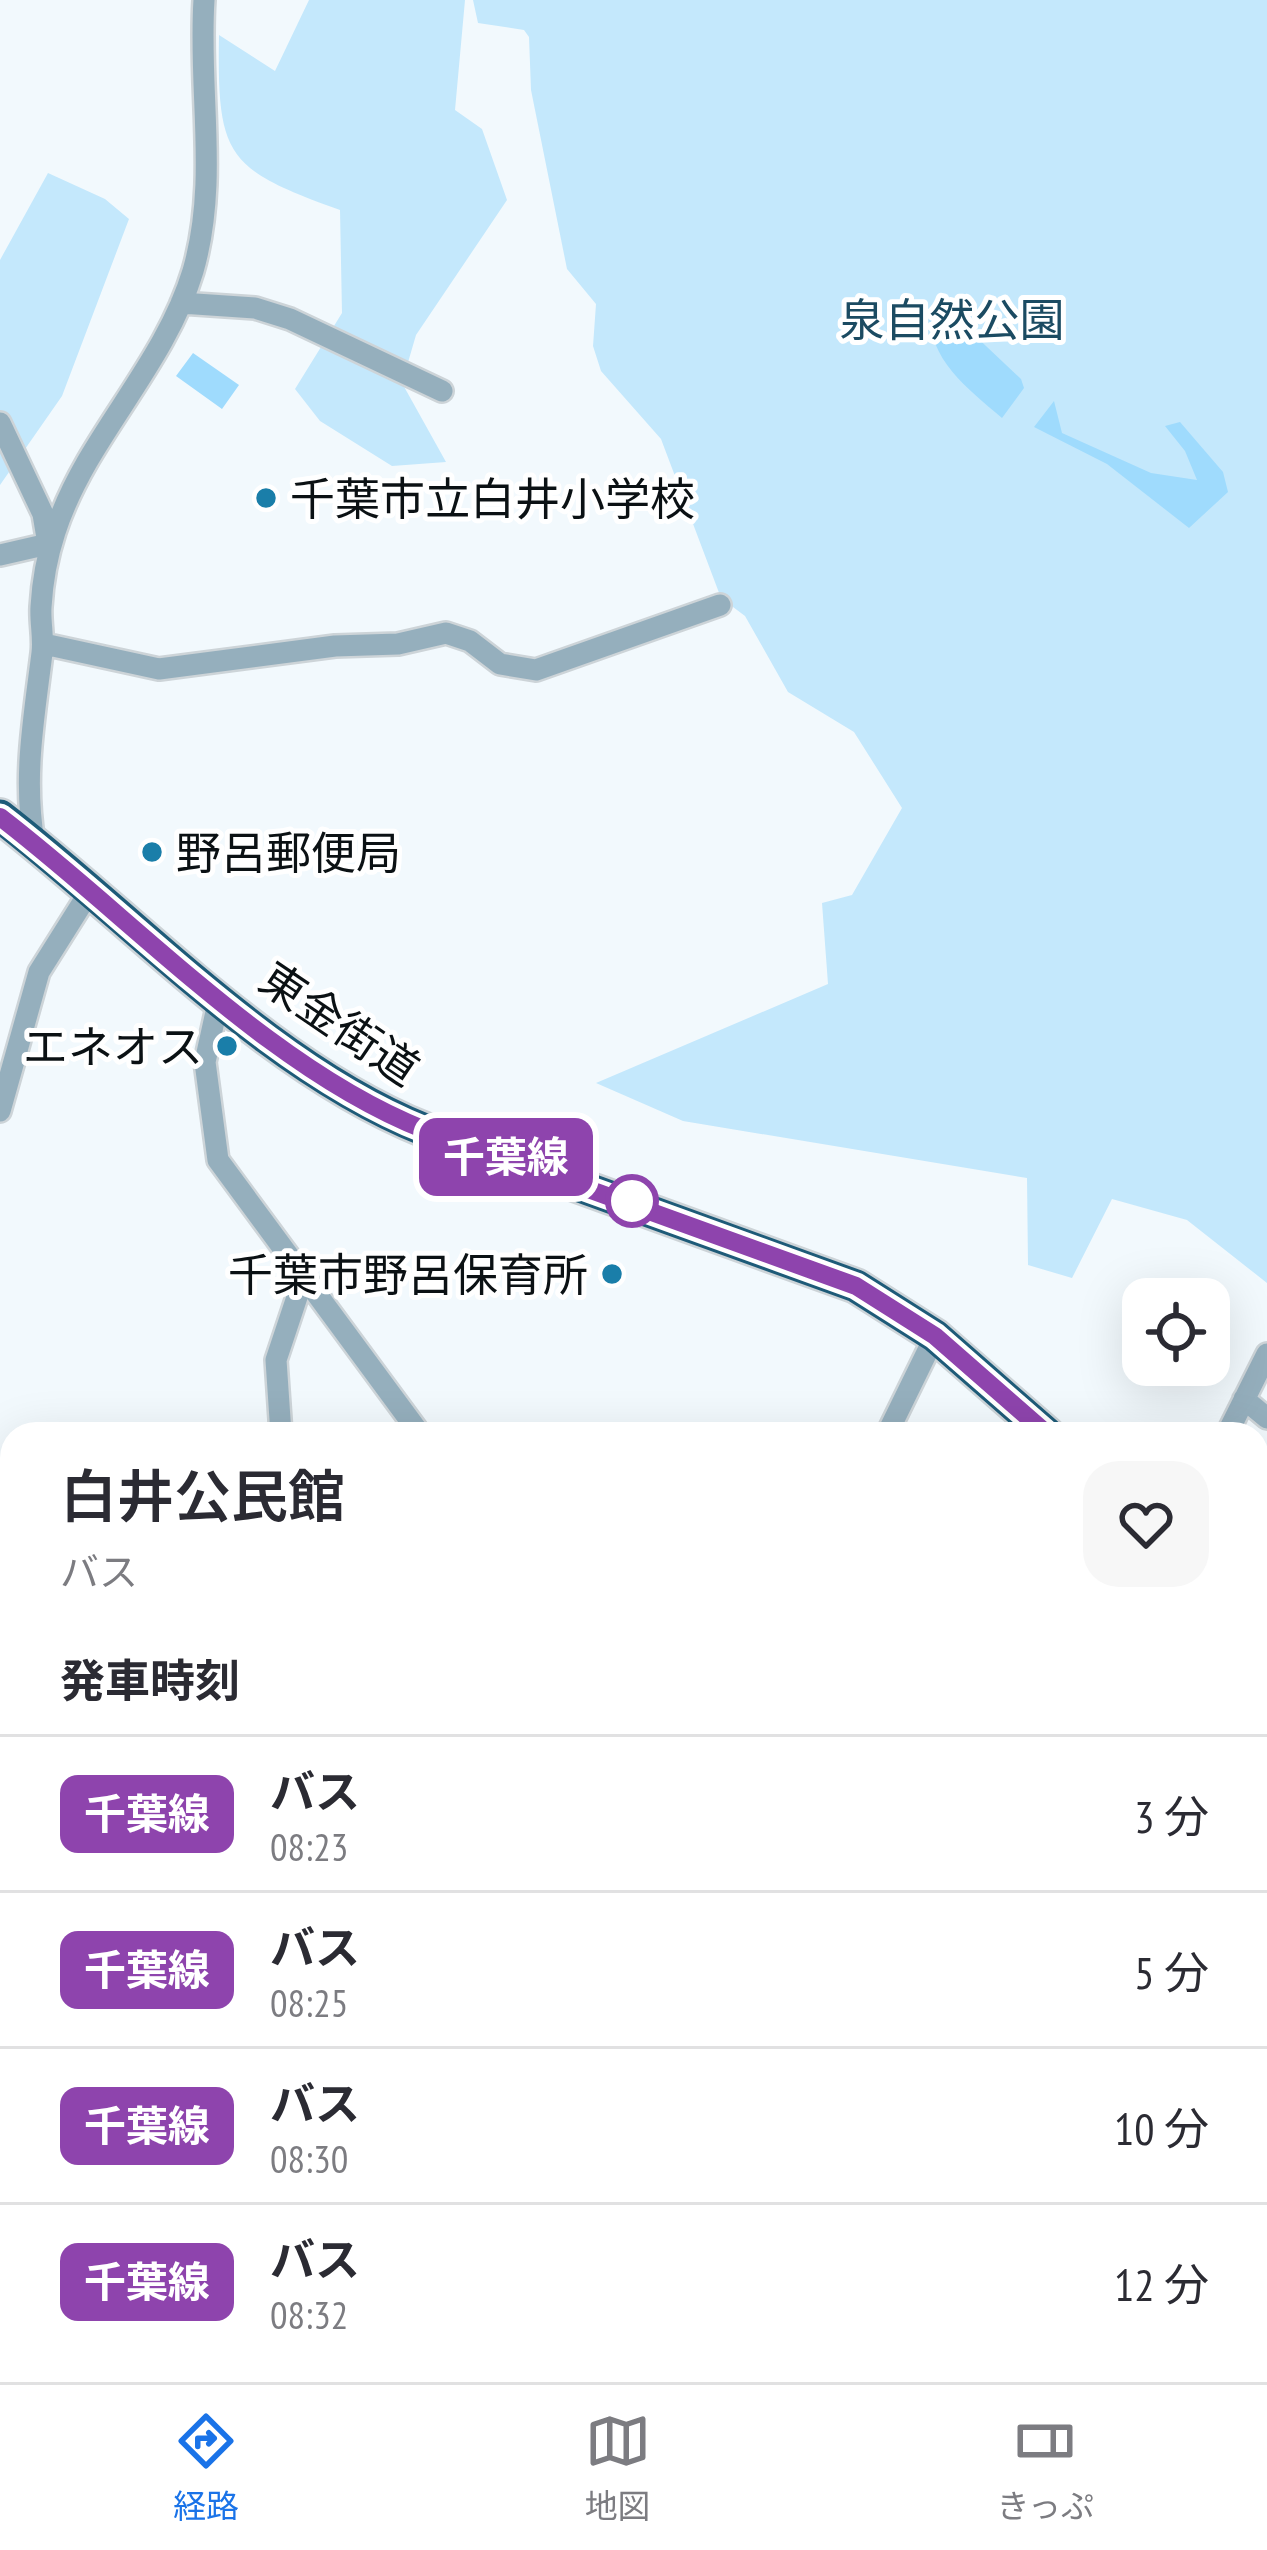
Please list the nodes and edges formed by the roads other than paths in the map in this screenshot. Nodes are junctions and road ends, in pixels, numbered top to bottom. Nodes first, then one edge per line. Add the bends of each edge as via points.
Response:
1 (204, 0) edge
2 (182, 302) junction
3 (442, 391) dead end
4 (0, 423) edge
5 (48, 544) junction
6 (0, 555) edge
7 (720, 605) dead end
8 (44, 644) junction
9 (0, 817) edge
10 (34, 842) junction
11 (90, 891) junction
12 (226, 1001) junction
13 (0, 1112) edge
14 (303, 1279) junction
15 (935, 1336) junction
16 (1267, 1354) edge
17 (1244, 1399) junction
18 (1267, 1418) edge
19 (280, 1422) edge
20 (412, 1422) edge
21 (893, 1422) edge
22 (1033, 1422) edge
23 (1233, 1422) edge

1 - 2 street via 205,216
2 - 3 street via 255,308
2 - 5 street
4 - 5 street via 43,514
5 - 6 street
5 - 8 street
7 - 8 street via 536,670 500,664 446,633 159,669
8 - 10 street via 26,763
9 - 10 highway, 東金街道
10 - 11 highway, 東金街道
11 - 12 highway, 東金街道
11 - 13 street via 39,972
12 - 14 street via 205,1062 213,1144
12 - 15 highway, 東金街道 via 390,1116 820,1270
14 - 19 street via 276,1360
14 - 20 street
15 - 21 street
15 - 22 highway, 東金街道
16 - 17 street
17 - 18 street
17 - 23 street

